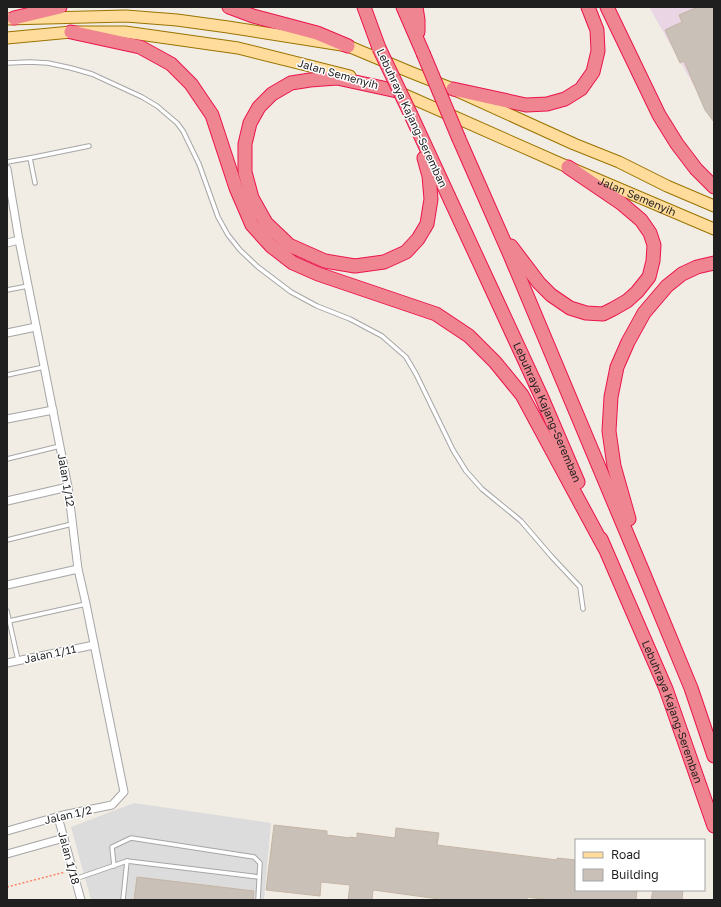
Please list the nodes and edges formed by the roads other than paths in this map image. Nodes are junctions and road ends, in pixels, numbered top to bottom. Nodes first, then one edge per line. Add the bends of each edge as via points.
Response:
1 (60, 7) edge
2 (228, 7) edge
3 (364, 7) edge
4 (403, 7) edge
5 (416, 7) edge
6 (588, 7) edge
7 (607, 7) edge
8 (10, 19) edge
9 (71, 32) junction
10 (7, 38) edge
11 (418, 40) junction
12 (348, 46) junction
13 (7, 63) edge
14 (453, 89) junction
15 (396, 91) junction
16 (418, 132) junction
17 (89, 146) dead end
18 (30, 158) junction
19 (7, 162) edge
20 (568, 167) junction
21 (7, 169) edge
22 (35, 183) dead end
23 (714, 187) edge
24 (10, 198) edge
25 (714, 206) edge
26 (714, 229) edge
27 (501, 234) junction
28 (19, 240) junction
29 (7, 243) edge
30 (714, 263) edge
31 (28, 286) junction
32 (7, 290) edge
33 (36, 327) junction
34 (7, 333) edge
35 (44, 366) junction
36 (7, 374) edge
37 (53, 410) junction
38 (7, 419) edge
39 (60, 446) junction
40 (7, 458) edge
41 (68, 487) junction
42 (7, 500) edge
43 (72, 524) junction
44 (7, 540) edge
45 (604, 547) junction
46 (78, 569) junction
47 (643, 572) junction
48 (7, 585) edge
49 (86, 604) junction
50 (583, 609) dead end
51 (7, 611) edge
52 (9, 621) junction
53 (94, 644) junction
54 (18, 660) junction
55 (7, 663) edge
56 (714, 756) edge
57 (124, 792) joint
58 (58, 817) junction
59 (714, 826) edge
60 (7, 831) edge
61 (64, 838) junction
62 (7, 854) edge
63 (127, 861) junction
64 (114, 866) junction
65 (259, 877) junction
66 (75, 879) junction
67 (81, 900) edge
68 (123, 900) edge
69 (258, 900) edge

1 - 8 highway
2 - 12 highway via 317,33
3 - 16 highway, Lebuhraya Kajang-Seremban, bridge via 379,48
4 - 11 highway
5 - 11 highway
6 - 14 highway via 597,30 598,51 593,72 581,89 564,99 547,104 526,105
7 - 23 highway via 659,115 696,169
8 - 12 main road, Jalan Semenyih via 126,16 177,20
9 - 10 main road, Jalan Semenyih
9 - 15 main road, Jalan Semenyih via 125,32 238,48 342,73
9 - 45 highway via 140,47 171,64 191,84 212,115 236,188 252,225 270,246 293,263 318,274 436,314 468,336 495,362 522,395
11 - 27 highway, bridge
12 - 14 main road, Jalan Semenyih
13 - 50 lane via 48,63 92,74 142,97 177,123 199,164 218,217 240,250 291,292 382,336 406,357 466,471 482,489 521,521 580,587
14 - 25 main road, Jalan Semenyih
15 - 16 highway via 337,78 290,84 272,94 258,107 250,123 245,144 245,172 252,198 266,223 289,245 325,262 355,266 384,262 406,252 427,224 431,198
15 - 20 main road, Jalan Semenyih
16 - 45 highway, Lebuhraya Kajang-Seremban via 542,398
17 - 18 lane
18 - 19 lane
18 - 22 lane
20 - 26 main road, Jalan Semenyih
20 - 27 highway via 621,203 641,220 650,233 654,245 653,261 649,277 637,292 627,301 603,314 586,313 570,308 539,283
21 - 24 street, Jalan 1/12
24 - 28 street, Jalan 1/12
27 - 47 highway
28 - 29 street
28 - 31 street, Jalan 1/12
30 - 47 highway via 682,274 667,286 644,313 617,366 611,397 609,431 614,466
31 - 32 lane
31 - 33 street, Jalan 1/12
33 - 34 street
33 - 35 street, Jalan 1/12
35 - 36 lane
35 - 37 street, Jalan 1/12
37 - 38 street
37 - 39 street, Jalan 1/12
39 - 40 lane
39 - 41 street, Jalan 1/12
41 - 42 street
41 - 43 street, Jalan 1/12
43 - 44 lane
43 - 46 street, Jalan 1/12
45 - 59 highway, Lebuhraya Kajang-Seremban via 666,689
46 - 48 street
46 - 49 street, Jalan 1/12
47 - 56 highway via 691,688
49 - 52 lane
49 - 53 street, Jalan 1/12
51 - 52 lane
52 - 54 lane
53 - 54 street, Jalan 1/11
53 - 57 street, Jalan 1/12
54 - 55 street, Jalan 1/11
57 - 58 street, Jalan 1/2 via 112,805
58 - 60 street, Jalan 1/2
58 - 61 street, Jalan 1/18
61 - 62 street
61 - 66 street, Jalan 1/18
63 - 64 lane
63 - 65 lane
63 - 68 lane
64 - 65 lane via 112,847 131,838 254,857 260,863
64 - 66 lane
65 - 69 lane
66 - 67 street, Jalan 1/18

